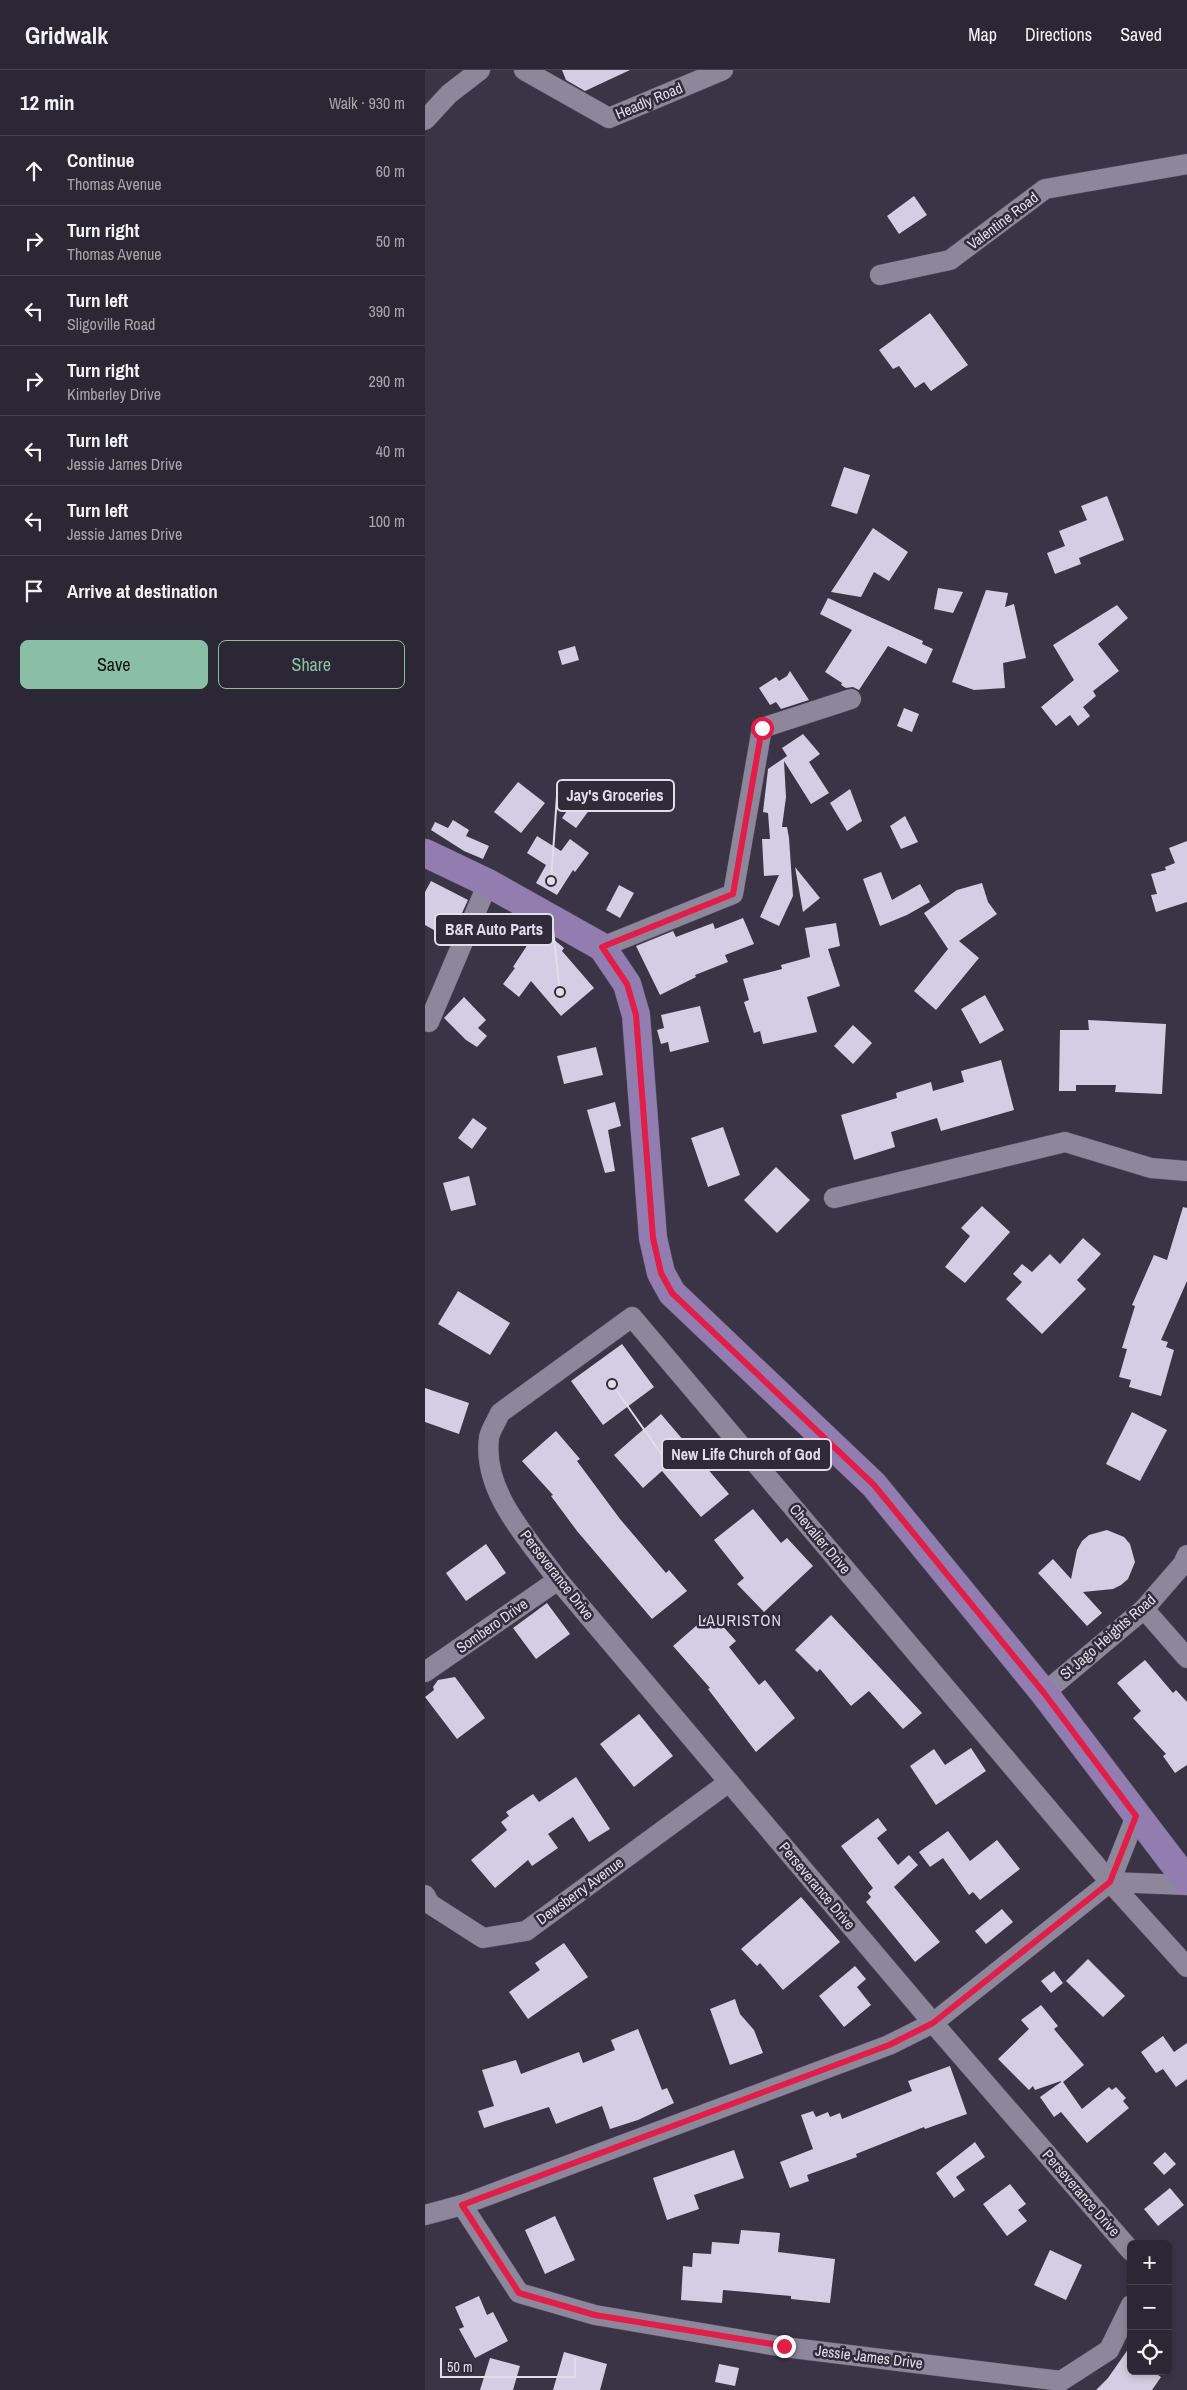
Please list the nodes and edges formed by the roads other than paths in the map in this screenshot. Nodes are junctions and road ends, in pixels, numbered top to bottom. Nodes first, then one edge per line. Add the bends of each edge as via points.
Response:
1 (479, 70) edge
2 (524, 70) edge
3 (723, 70) edge
4 (425, 120) edge
5 (1187, 164) edge
6 (880, 275) dead end
7 (851, 700) dead end
8 (425, 852) edge
9 (488, 883) junction
10 (602, 947) junction
11 (429, 1022) dead end
12 (1187, 1171) edge
13 (834, 1198) dead end
14 (510, 1515) joint
15 (1187, 1555) edge
16 (558, 1580) junction
17 (1144, 1609) junction
18 (1187, 1658) edge
19 (425, 1672) edge
20 (1044, 1693) junction
21 (729, 1782) junction
22 (1136, 1816) junction
23 (1187, 1881) edge
24 (1110, 1882) junction
25 (1187, 1885) edge
26 (425, 1896) edge
27 (1187, 1967) edge
28 (933, 2023) junction
29 (462, 2205) junction
30 (425, 2215) edge
31 (1127, 2246) edge
32 (1127, 2313) edge

1 - 4 street via 449,94
2 - 3 street, Headly Road via 609,118
5 - 6 street, Valentine Road via 1045,189 950,260
7 - 10 street via 762,728 733,894
8 - 9 street
9 - 10 street
9 - 11 street
10 - 20 street via 627,984 636,1015 653,1238 661,1273 672,1293 874,1485
12 - 13 street via 1151,1168 1065,1142
14 - 16 street, Perseverance Drive
14 - 24 street, Chevalier Drive via 491,1472 489,1437 500,1413 632,1317
15 - 17 street, St Jago Heights Road
16 - 19 street, Sombero Drive
16 - 21 street, Perseverance Drive
17 - 18 street
17 - 20 street, St Jago Heights Road
20 - 22 street
21 - 26 street, Dewsberry Avenue via 526,1931 483,1938 429,1904
21 - 28 street, Perseverance Drive
22 - 23 street
22 - 24 street
24 - 25 street
24 - 27 street, Chevalier Drive
24 - 28 street
28 - 29 street via 889,2045
28 - 31 street, Perseverance Drive
29 - 30 street
29 - 32 street, Jessie James Drive via 519,2293 595,2315 784,2346 1061,2380 1109,2350

